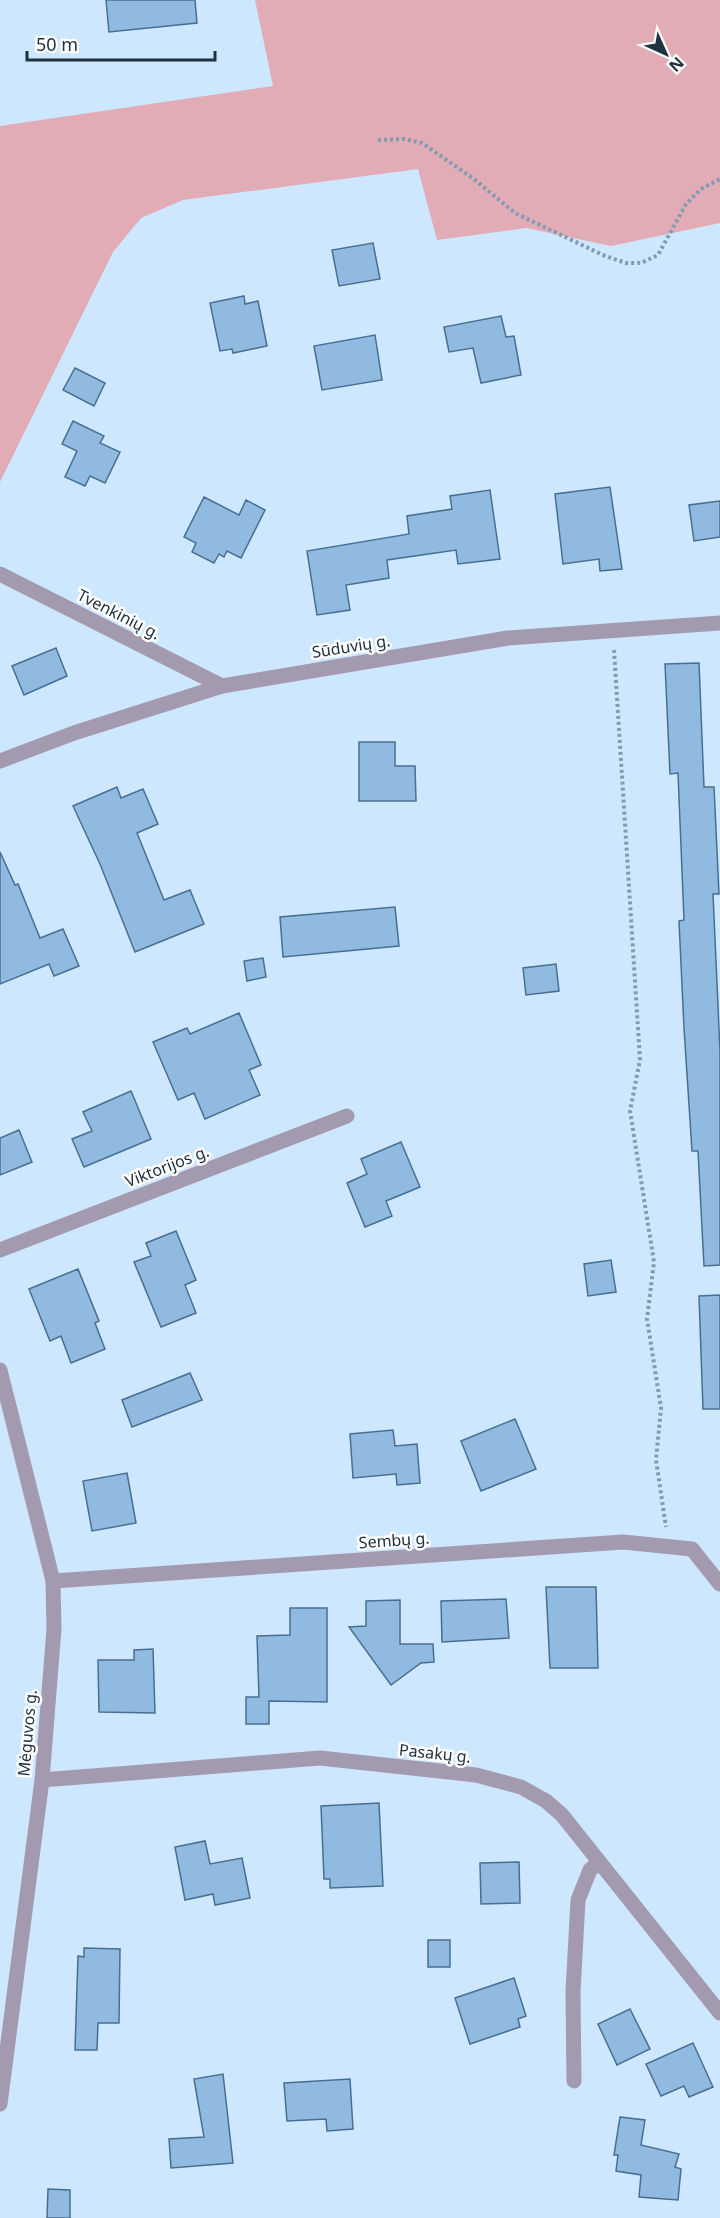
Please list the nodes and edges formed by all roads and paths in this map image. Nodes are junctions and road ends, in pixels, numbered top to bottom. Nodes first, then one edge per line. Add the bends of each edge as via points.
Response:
1 (378, 140) dead end
2 (720, 179) edge
3 (0, 574) edge
4 (720, 623) edge
5 (613, 631) junction
6 (222, 686) junction
7 (0, 761) edge
8 (347, 1116) dead end
9 (0, 1250) edge
10 (0, 1370) edge
11 (674, 1547) junction
12 (53, 1581) junction
13 (720, 1584) edge
14 (42, 1780) junction
15 (598, 1863) junction
16 (720, 2013) edge
17 (574, 2081) dead end
18 (0, 2104) edge

1 - 2 path via 422,143 515,213 626,263 641,263 658,255 686,204 700,189
3 - 6 street, Tvenkinių g.
4 - 5 street, Sūduvių g.
5 - 6 street, Sūduvių g. via 508,638
5 - 11 path via 640,1060 630,1111 654,1262 647,1319 661,1408 656,1460 666,1526
6 - 7 street, Sūduvių g. via 74,732
8 - 9 street, Viktorijos g.
10 - 12 street, Mėguvos g.
11 - 12 street, Sembų g. via 623,1542
11 - 13 street, Sembų g. via 692,1549
12 - 14 street, Mėguvos g. via 54,1629
14 - 15 street, Pasakų g. via 320,1758 476,1775 520,1787 546,1801
14 - 18 street, Mėguvos g.
15 - 16 street, Pasakų g.
15 - 17 street via 590,1870 578,1900

